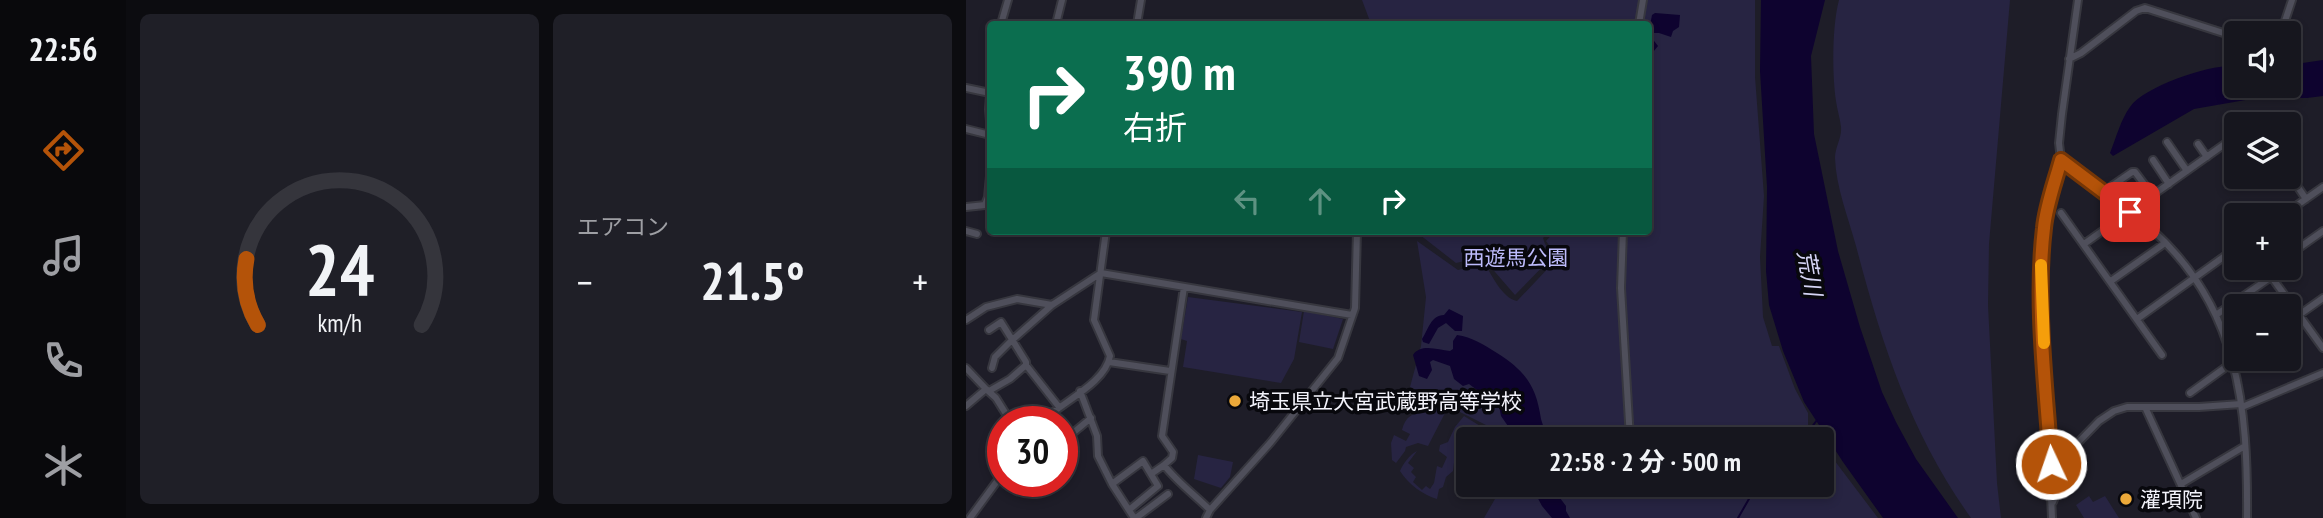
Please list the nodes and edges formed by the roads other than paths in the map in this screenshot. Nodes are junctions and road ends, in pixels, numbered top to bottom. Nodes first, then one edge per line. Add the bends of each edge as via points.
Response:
1 (1007, 0) edge
2 (1062, 0) edge
3 (1141, 0) edge
4 (1643, 0) edge
5 (2078, 0) edge
6 (2292, 0) edge
7 (2146, 4) edge
8 (1002, 21) edge
9 (1057, 21) edge
10 (1138, 21) edge
11 (1640, 21) edge
12 (2285, 21) edge
13 (2224, 33) edge
14 (2069, 59) junction
15 (966, 88) edge
16 (987, 93) edge
17 (966, 129) edge
18 (987, 134) edge
19 (2167, 142) dead end
20 (2198, 144) dead end
21 (2224, 145) edge
22 (2207, 157) junction
23 (2061, 160) junction
24 (2153, 160) dead end
25 (2187, 171) junction
26 (2169, 184) junction
27 (2323, 187) edge
28 (2299, 189) edge
29 (2103, 192) junction
30 (2153, 196) junction
31 (2306, 199) junction
32 (987, 202) edge
33 (2300, 203) edge
34 (966, 207) edge
35 (2130, 212) junction
36 (2061, 213) dead end
37 (966, 231) edge
38 (2323, 231) edge
39 (977, 234) dead end
40 (1106, 235) edge
41 (1357, 235) edge
42 (1623, 235) edge
43 (2165, 243) junction
44 (2084, 244) junction
45 (2301, 247) edge
46 (2224, 257) edge
47 (1101, 273) junction
48 (2196, 277) junction
49 (2267, 280) edge
50 (2111, 281) junction
51 (1184, 287) junction
52 (2323, 298) edge
53 (1052, 305) junction
54 (2301, 314) edge
55 (1352, 315) junction
56 (2216, 315) junction
57 (2137, 318) junction
58 (2301, 318) edge
59 (966, 320) edge
60 (989, 330) dead end
61 (2224, 334) edge
62 (1012, 340) junction
63 (2323, 348) edge
64 (2162, 355) dead end
65 (1109, 362) junction
66 (1026, 365) junction
67 (966, 368) edge
68 (992, 368) dead end
69 (2224, 368) edge
70 (1170, 371) junction
71 (2236, 371) edge
72 (2323, 373) edge
73 (988, 390) junction
74 (1080, 391) junction
75 (2190, 393) dead end
76 (2241, 405) junction
77 (966, 406) edge
78 (1000, 406) edge
79 (1058, 406) edge
80 (1060, 406) edge
81 (2145, 407) junction
82 (1091, 418) junction
83 (1629, 427) edge
84 (1078, 429) edge
85 (2245, 446) junction
86 (1164, 465) junction
87 (1151, 474) junction
88 (1112, 484) junction
89 (2180, 484) junction
90 (987, 494) edge
91 (1168, 494) dead end
92 (2052, 504) junction
93 (966, 509) edge
94 (1129, 510) junction
95 (1210, 510) junction
96 (971, 516) edge
97 (1134, 518) edge
98 (1206, 518) edge
99 (2052, 518) edge
100 (2196, 518) edge
101 (2247, 518) edge

1 - 8 street
2 - 9 street
3 - 10 street
4 - 11 street
5 - 14 street
6 - 12 street
7 - 13 street
7 - 14 street
14 - 23 street
15 - 16 street
17 - 18 street
19 - 25 street
20 - 22 street
21 - 22 street
22 - 25 street
23 - 29 street
23 - 92 street via 2046,216 2041,265
24 - 26 street
25 - 26 street
26 - 30 street
27 - 31 street
28 - 31 street
29 - 30 street via 2135,172
29 - 35 street
30 - 35 street
31 - 33 street
32 - 34 street
35 - 43 street
35 - 44 street
36 - 44 street
37 - 39 street
38 - 45 street
40 - 47 street
41 - 55 street
42 - 83 street via 1621,288
43 - 48 street
43 - 50 street
44 - 50 street
46 - 48 street
47 - 51 street
47 - 53 street
47 - 65 street via 1094,320
48 - 56 street
48 - 57 street
49 - 56 street
50 - 57 street
51 - 55 street
51 - 70 street
52 - 54 street
53 - 59 street via 1017,299 986,307
53 - 62 street
55 - 95 street via 1338,358
56 - 61 street
57 - 64 street
58 - 63 street
60 - 62 street via 1001,322
62 - 66 street
62 - 68 street via 995,357
65 - 70 street
65 - 74 street via 1104,372
66 - 73 street
66 - 79 street
67 - 73 street
69 - 75 street
70 - 86 street via 1161,436 1173,452
71 - 76 street
72 - 76 street
73 - 77 street
73 - 78 street
74 - 80 street
74 - 82 street
76 - 81 street
76 - 85 street
81 - 89 street
81 - 92 street via 2127,407 2106,415 2069,451 2060,464 2060,483
82 - 84 street
82 - 88 street via 1098,456
85 - 89 street
85 - 101 street
86 - 87 street
86 - 95 street
87 - 88 street via 1143,461
87 - 94 street via 1158,486
88 - 94 street
89 - 100 street
90 - 96 street
91 - 97 street
92 - 99 street
93 - 96 street
94 - 97 street
95 - 98 street

